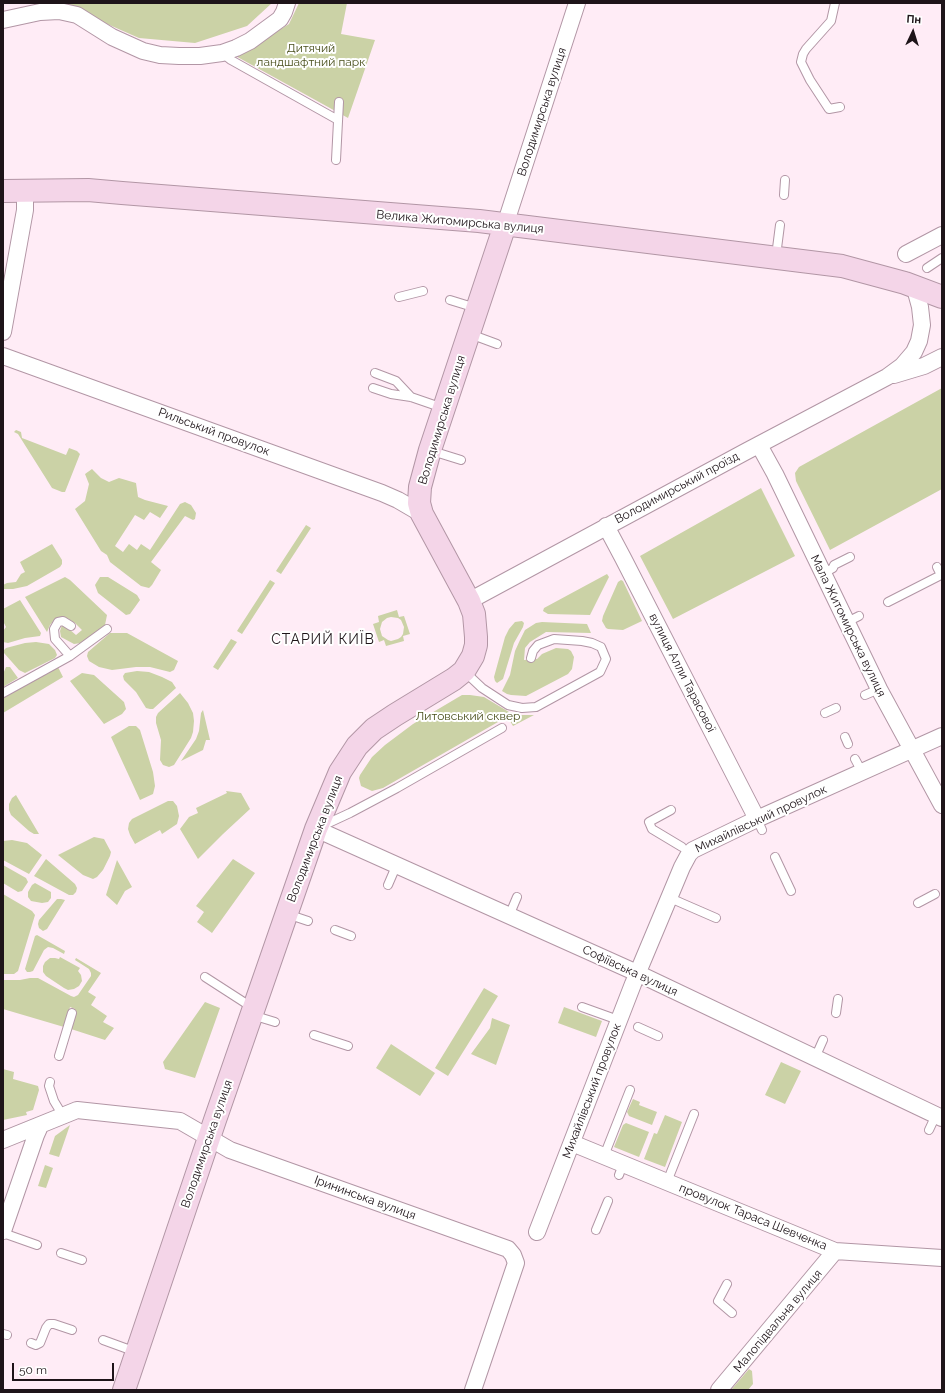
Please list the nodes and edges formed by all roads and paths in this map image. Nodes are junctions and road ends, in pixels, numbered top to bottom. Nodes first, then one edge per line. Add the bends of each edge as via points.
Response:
1 (287, 3) edge
2 (577, 3) edge
3 (835, 3) edge
4 (3, 20) edge
5 (222, 53) junction
6 (339, 102) dead end
7 (840, 107) dead end
8 (338, 120) junction
9 (336, 160) dead end
10 (785, 180) dead end
11 (3, 191) edge
12 (25, 191) junction
13 (784, 195) dead end
14 (505, 225) junction
15 (780, 225) dead end
16 (942, 235) edge
17 (906, 254) dead end
18 (776, 257) junction
19 (942, 258) edge
20 (926, 268) dead end
21 (914, 286) junction
22 (423, 291) dead end
23 (399, 297) dead end
24 (942, 297) edge
25 (450, 300) dead end
26 (477, 308) junction
27 (3, 332) edge
28 (469, 334) junction
29 (498, 344) dead end
30 (3, 356) edge
31 (942, 357) edge
32 (375, 373) dead end
33 (887, 377) junction
34 (373, 388) dead end
35 (410, 397) junction
36 (444, 408) junction
37 (759, 444) junction
38 (430, 450) junction
39 (461, 460) dead end
40 (422, 514) junction
41 (606, 526) junction
42 (850, 557) dead end
43 (938, 567) dead end
44 (822, 574) junction
45 (469, 602) junction
46 (888, 602) dead end
47 (71, 626) dead end
48 (107, 629) dead end
49 (70, 656) junction
50 (531, 658) dead end
51 (464, 671) junction
52 (879, 689) junction
53 (3, 693) edge
54 (865, 695) dead end
55 (836, 708) dead end
56 (825, 713) dead end
57 (502, 728) dead end
58 (942, 736) edge
59 (912, 750) junction
60 (941, 803) edge
61 (671, 810) dead end
62 (759, 825) junction
63 (316, 829) junction
64 (682, 847) dead end
65 (775, 857) dead end
66 (397, 864) junction
67 (388, 885) dead end
68 (791, 891) dead end
69 (934, 894) dead end
70 (517, 897) dead end
71 (670, 898) junction
72 (918, 903) dead end
73 (286, 913) junction
74 (509, 916) junction
75 (716, 918) dead end
76 (308, 921) dead end
77 (335, 930) dead end
78 (351, 936) dead end
79 (637, 973) junction
80 (205, 977) dead end
81 (838, 999) dead end
82 (582, 1007) dead end
83 (252, 1012) junction
84 (72, 1013) dead end
85 (836, 1013) dead end
86 (275, 1022) dead end
87 (622, 1022) junction
88 (638, 1027) dead end
89 (314, 1035) dead end
90 (658, 1036) dead end
91 (823, 1040) dead end
92 (348, 1046) dead end
93 (59, 1056) dead end
94 (815, 1058) junction
95 (50, 1082) dead end
96 (630, 1090) dead end
97 (694, 1114) dead end
98 (63, 1116) junction
99 (939, 1116) edge
100 (40, 1126) junction
101 (929, 1130) dead end
102 (209, 1138) junction
103 (3, 1140) edge
104 (572, 1143) junction
105 (604, 1156) junction
106 (667, 1182) junction
107 (608, 1201) dead end
108 (7, 1207) edge
109 (596, 1230) dead end
110 (3, 1232) edge
111 (537, 1232) dead end
112 (37, 1245) dead end
113 (835, 1251) junction
114 (61, 1253) dead end
115 (942, 1258) edge
116 (82, 1260) dead end
117 (726, 1284) dead end
118 (732, 1313) dead end
119 (72, 1330) dead end
120 (102, 1340) dead end
121 (31, 1344) dead end
122 (137, 1352) junction
123 (124, 1390) edge
124 (473, 1390) edge
125 (719, 1390) edge

1 - 5 street via 280,19 273,25 250,41
2 - 14 street, Володимирська вулиця
3 - 7 lane via 831,21 806,49 801,62 829,109
4 - 5 street via 40,12 59,11 77,15 112,37 143,51 179,56
5 - 8 lane
6 - 8 lane
8 - 9 lane
10 - 13 lane
11 - 12 main road, Велика Житомирська вулиця
12 - 14 main road, Велика Житомирська вулиця via 88,190
12 - 27 street via 25,210
14 - 18 main road, Велика Житомирська вулиця
14 - 26 main road, Володимирська вулиця
15 - 18 lane
16 - 17 street
18 - 21 main road, Велика Житомирська вулиця via 842,266
19 - 20 lane
21 - 24 main road, Велика Житомирська вулиця
21 - 33 street, Володимирський проїзд via 922,325 919,341 914,352 902,366
22 - 23 lane
25 - 26 lane
26 - 28 main road, Володимирська вулиця
28 - 29 lane
28 - 36 main road, Володимирська вулиця
30 - 40 street, Рильський провулок via 382,493
31 - 33 street, Володимирський проїзд via 924,366
32 - 35 lane via 396,381
33 - 37 street, Володимирський проїзд
34 - 35 lane
35 - 36 lane
36 - 38 main road, Володимирська вулиця
37 - 41 street, Володимирський проїзд
37 - 44 street, Мала Житомирська вулиця
38 - 39 lane
38 - 40 main road, Володимирська вулиця via 420,486
40 - 45 main road, Володимирська вулиця
41 - 45 street, Володимирський проїзд
41 - 62 street, вулиця Алли Тарасової
42 - 44 lane
43 - 46 lane via 941,575
44 - 52 street, Мала Житомирська вулиця via 853,619
45 - 51 main road, Володимирська вулиця via 474,614 476,645
47 - 49 lane via 63,621 58,622 54,630 54,639
48 - 49 lane
49 - 53 lane
50 - 51 lane via 538,645 554,639 592,643 601,647 606,659 600,672 536,707 508,705 482,688
51 - 63 main road, Володимирська вулиця via 374,729 357,746 340,772
52 - 54 lane
52 - 59 street, Мала Житомирська вулиця
55 - 56 lane
57 - 63 lane via 397,788
58 - 59 street, Михайлівський провулок
59 - 60 street, Мала Житомирська вулиця
59 - 62 street, Михайлівський провулок via 859,765
61 - 64 lane via 649,822 652,829
62 - 71 street, Михайлівський провулок via 689,854
63 - 66 street, Софіївська вулиця
63 - 73 main road, Володимирська вулиця
65 - 68 lane
66 - 67 lane
66 - 74 street, Софіївська вулиця
69 - 72 lane
70 - 74 lane
71 - 75 lane
71 - 79 street, Михайлівський провулок
73 - 76 lane
73 - 83 main road, Володимирська вулиця
74 - 79 street, Софіївська вулиця
77 - 78 lane
79 - 87 street, Михайлівський провулок
79 - 94 street, Софіївська вулиця
80 - 83 lane
81 - 85 lane
82 - 87 lane
83 - 86 lane
83 - 102 main road, Володимирська вулиця
84 - 93 lane
87 - 104 street, Михайлівський провулок
88 - 90 lane
89 - 92 lane
91 - 94 lane
94 - 99 street, Софіївська вулиця
95 - 98 lane via 54,1101
96 - 105 lane
97 - 106 lane
98 - 100 street, Ірининська вулиця
98 - 102 street, Ірининська вулиця via 76,1110 180,1121
99 - 101 lane
100 - 103 street, Ірининська вулиця
100 - 108 street
102 - 122 main road, Володимирська вулиця
102 - 124 street, Ірининська вулиця via 230,1150 508,1249 516,1263
104 - 105 street, провулок Тараса Шевченка
104 - 111 street, Михайлівський провулок
105 - 106 street, провулок Тараса Шевченка via 621,1169
106 - 113 street, провулок Тараса Шевченка
107 - 109 lane
108 - 110 street
110 - 112 lane
113 - 115 street, провулок Тараса Шевченка via 890,1259
113 - 125 street, Малопідвальна вулиця via 759,1336
114 - 116 lane
117 - 118 lane via 718,1301
119 - 121 lane via 49,1324 40,1343
120 - 122 lane
122 - 123 main road, Володимирська вулиця

